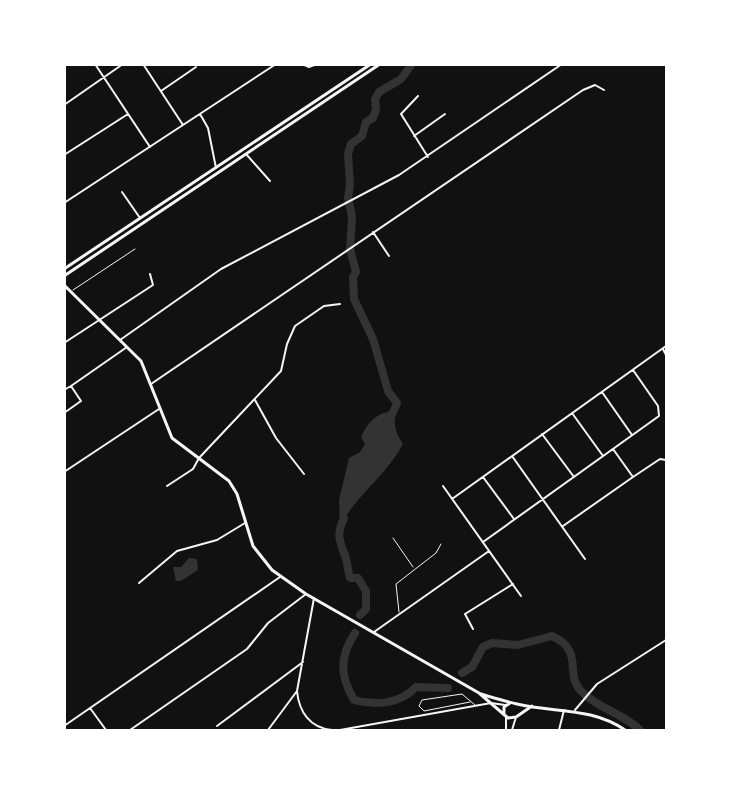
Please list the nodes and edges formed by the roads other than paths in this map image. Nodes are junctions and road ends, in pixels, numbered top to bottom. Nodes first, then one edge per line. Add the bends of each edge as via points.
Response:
1 (95, 64) edge
2 (123, 64) edge
3 (143, 64) edge
4 (276, 64) edge
5 (302, 64) edge
6 (317, 64) edge
7 (371, 64) edge
8 (562, 64) edge
9 (379, 65) edge
10 (195, 67) dead end
11 (104, 78) junction
12 (336, 88) junction
13 (604, 90) dead end
14 (160, 91) junction
15 (418, 96) dead end
16 (332, 97) junction
17 (64, 105) edge
18 (128, 114) junction
19 (200, 114) junction
20 (445, 114) dead end
21 (293, 116) junction
22 (290, 124) junction
23 (183, 125) junction
24 (268, 133) junction
25 (414, 135) junction
26 (263, 142) junction
27 (150, 147) junction
28 (246, 154) junction
29 (64, 155) edge
30 (428, 157) junction
31 (216, 168) junction
32 (270, 181) dead end
33 (122, 192) dead end
34 (64, 196) edge
35 (66, 202) edge
36 (140, 218) junction
37 (142, 224) junction
38 (373, 232) junction
39 (112, 237) junction
40 (115, 242) junction
41 (135, 249) dead end
42 (390, 256) dead end
43 (64, 269) edge
44 (150, 274) dead end
45 (64, 276) edge
46 (64, 285) edge
47 (72, 291) junction
48 (340, 304) dead end
49 (100, 321) junction
50 (119, 340) junction
51 (64, 343) edge
52 (666, 346) edge
53 (127, 347) junction
54 (663, 349) junction
55 (666, 355) edge
56 (633, 370) junction
57 (151, 384) junction
58 (71, 386) junction
59 (64, 390) edge
60 (602, 392) junction
61 (255, 400) junction
62 (159, 409) junction
63 (64, 413) edge
64 (572, 413) junction
65 (543, 434) junction
66 (632, 435) junction
67 (613, 449) junction
68 (512, 456) junction
69 (603, 456) junction
70 (199, 458) junction
71 (666, 460) edge
72 (64, 472) edge
73 (304, 474) dead end
74 (483, 477) junction
75 (574, 477) junction
76 (633, 477) junction
77 (167, 486) dead end
78 (443, 486) dead end
79 (452, 499) junction
80 (543, 499) junction
81 (514, 519) junction
82 (245, 523) junction
83 (563, 526) junction
84 (393, 538) dead end
85 (483, 542) junction
86 (441, 544) dead end
87 (489, 551) junction
88 (585, 559) dead end
89 (414, 569) junction
90 (280, 577) junction
91 (139, 583) dead end
92 (513, 584) junction
93 (306, 594) junction
94 (521, 596) dead end
95 (314, 598) junction
96 (400, 614) junction
97 (473, 629) dead end
98 (374, 633) junction
99 (666, 640) edge
100 (303, 662) junction
101 (297, 691) junction
102 (479, 693) junction
103 (470, 702) junction
104 (491, 703) junction
105 (508, 704) junction
106 (516, 704) junction
107 (477, 706) junction
108 (532, 706) junction
109 (90, 708) junction
110 (564, 710) junction
111 (575, 710) junction
112 (505, 714) junction
113 (517, 716) junction
114 (379, 724) junction
115 (64, 726) edge
116 (216, 726) dead end
117 (106, 730) edge
118 (130, 730) edge
119 (268, 730) edge
120 (332, 730) edge
121 (340, 730) edge
122 (350, 730) edge
123 (376, 730) edge
124 (506, 730) edge
125 (512, 730) edge
126 (558, 730) edge
127 (626, 730) edge

1 - 11 street
2 - 11 street
3 - 14 street
4 - 19 street
5 - 6 street
7 - 12 main road
8 - 30 street
9 - 16 main road
10 - 14 street
11 - 17 street
11 - 18 street
12 - 16 main road via 329,94
12 - 21 main road
13 - 38 street via 595,86 583,90
14 - 23 street
15 - 25 street via 401,114
16 - 22 main road
18 - 27 street
18 - 29 street
19 - 23 street
19 - 31 street via 208,128
20 - 25 street
21 - 22 main road
21 - 24 main road
22 - 26 main road
23 - 27 street
24 - 26 main road
24 - 31 main road
25 - 30 street
26 - 28 main road
27 - 35 street
28 - 32 street
28 - 37 main road
30 - 50 street via 221,269
31 - 36 main road
33 - 36 street
34 - 35 street
36 - 37 main road
36 - 39 main road
37 - 40 main road
38 - 42 street
38 - 57 street
39 - 40 main road
39 - 43 main road
40 - 45 main road
41 - 47 lane
44 - 49 street via 153,285
46 - 47 main road
47 - 49 main road
48 - 61 street via 324,306 295,326 281,371
49 - 50 main road
49 - 51 street
50 - 53 main road
52 - 54 street
53 - 57 main road via 141,362
53 - 58 street
54 - 55 street
54 - 56 street
56 - 60 street
56 - 66 street via 658,406 659,416
57 - 62 main road
58 - 59 street
58 - 63 street via 81,401
60 - 64 street
60 - 66 street
61 - 70 street
61 - 73 street via 276,438
62 - 70 main road via 172,438
62 - 72 street
64 - 65 street
64 - 69 street
65 - 68 street
65 - 75 street
66 - 67 street
67 - 69 street
67 - 76 street
68 - 74 street
68 - 80 street
69 - 75 street
70 - 77 street via 193,469
70 - 82 main road via 229,481
71 - 76 street via 660,459
74 - 79 street
74 - 81 street
75 - 80 street
76 - 83 street
78 - 79 street
79 - 85 street
80 - 81 street
80 - 83 street
81 - 85 street
82 - 90 main road via 258,554
82 - 91 street via 217,540 177,551
83 - 88 street
84 - 89 lane
85 - 87 street
86 - 89 lane via 436,553
87 - 92 street
87 - 96 street
89 - 96 lane via 396,584
90 - 93 main road
90 - 109 street
92 - 94 street
92 - 97 street via 465,614
93 - 95 main road
93 - 118 street via 271,620 247,649
95 - 98 main road
95 - 100 street
96 - 98 street
98 - 102 main road
99 - 111 street via 608,676
100 - 101 street
100 - 116 street
101 - 119 street
101 - 120 street via 306,717 318,727
102 - 104 main road
102 - 105 main road
103 - 103 lane via 424,711 419,706 422,700 459,694
103 - 107 lane
104 - 105 street
104 - 107 street
104 - 112 main road
105 - 106 main road
105 - 112 main road
106 - 108 main road
106 - 113 main road
107 - 114 street
108 - 110 main road
108 - 113 main road
109 - 115 street
109 - 117 street
110 - 111 main road
110 - 126 street
111 - 127 main road
112 - 113 main road
112 - 124 street
113 - 125 street
114 - 122 street
114 - 123 street
121 - 122 street

